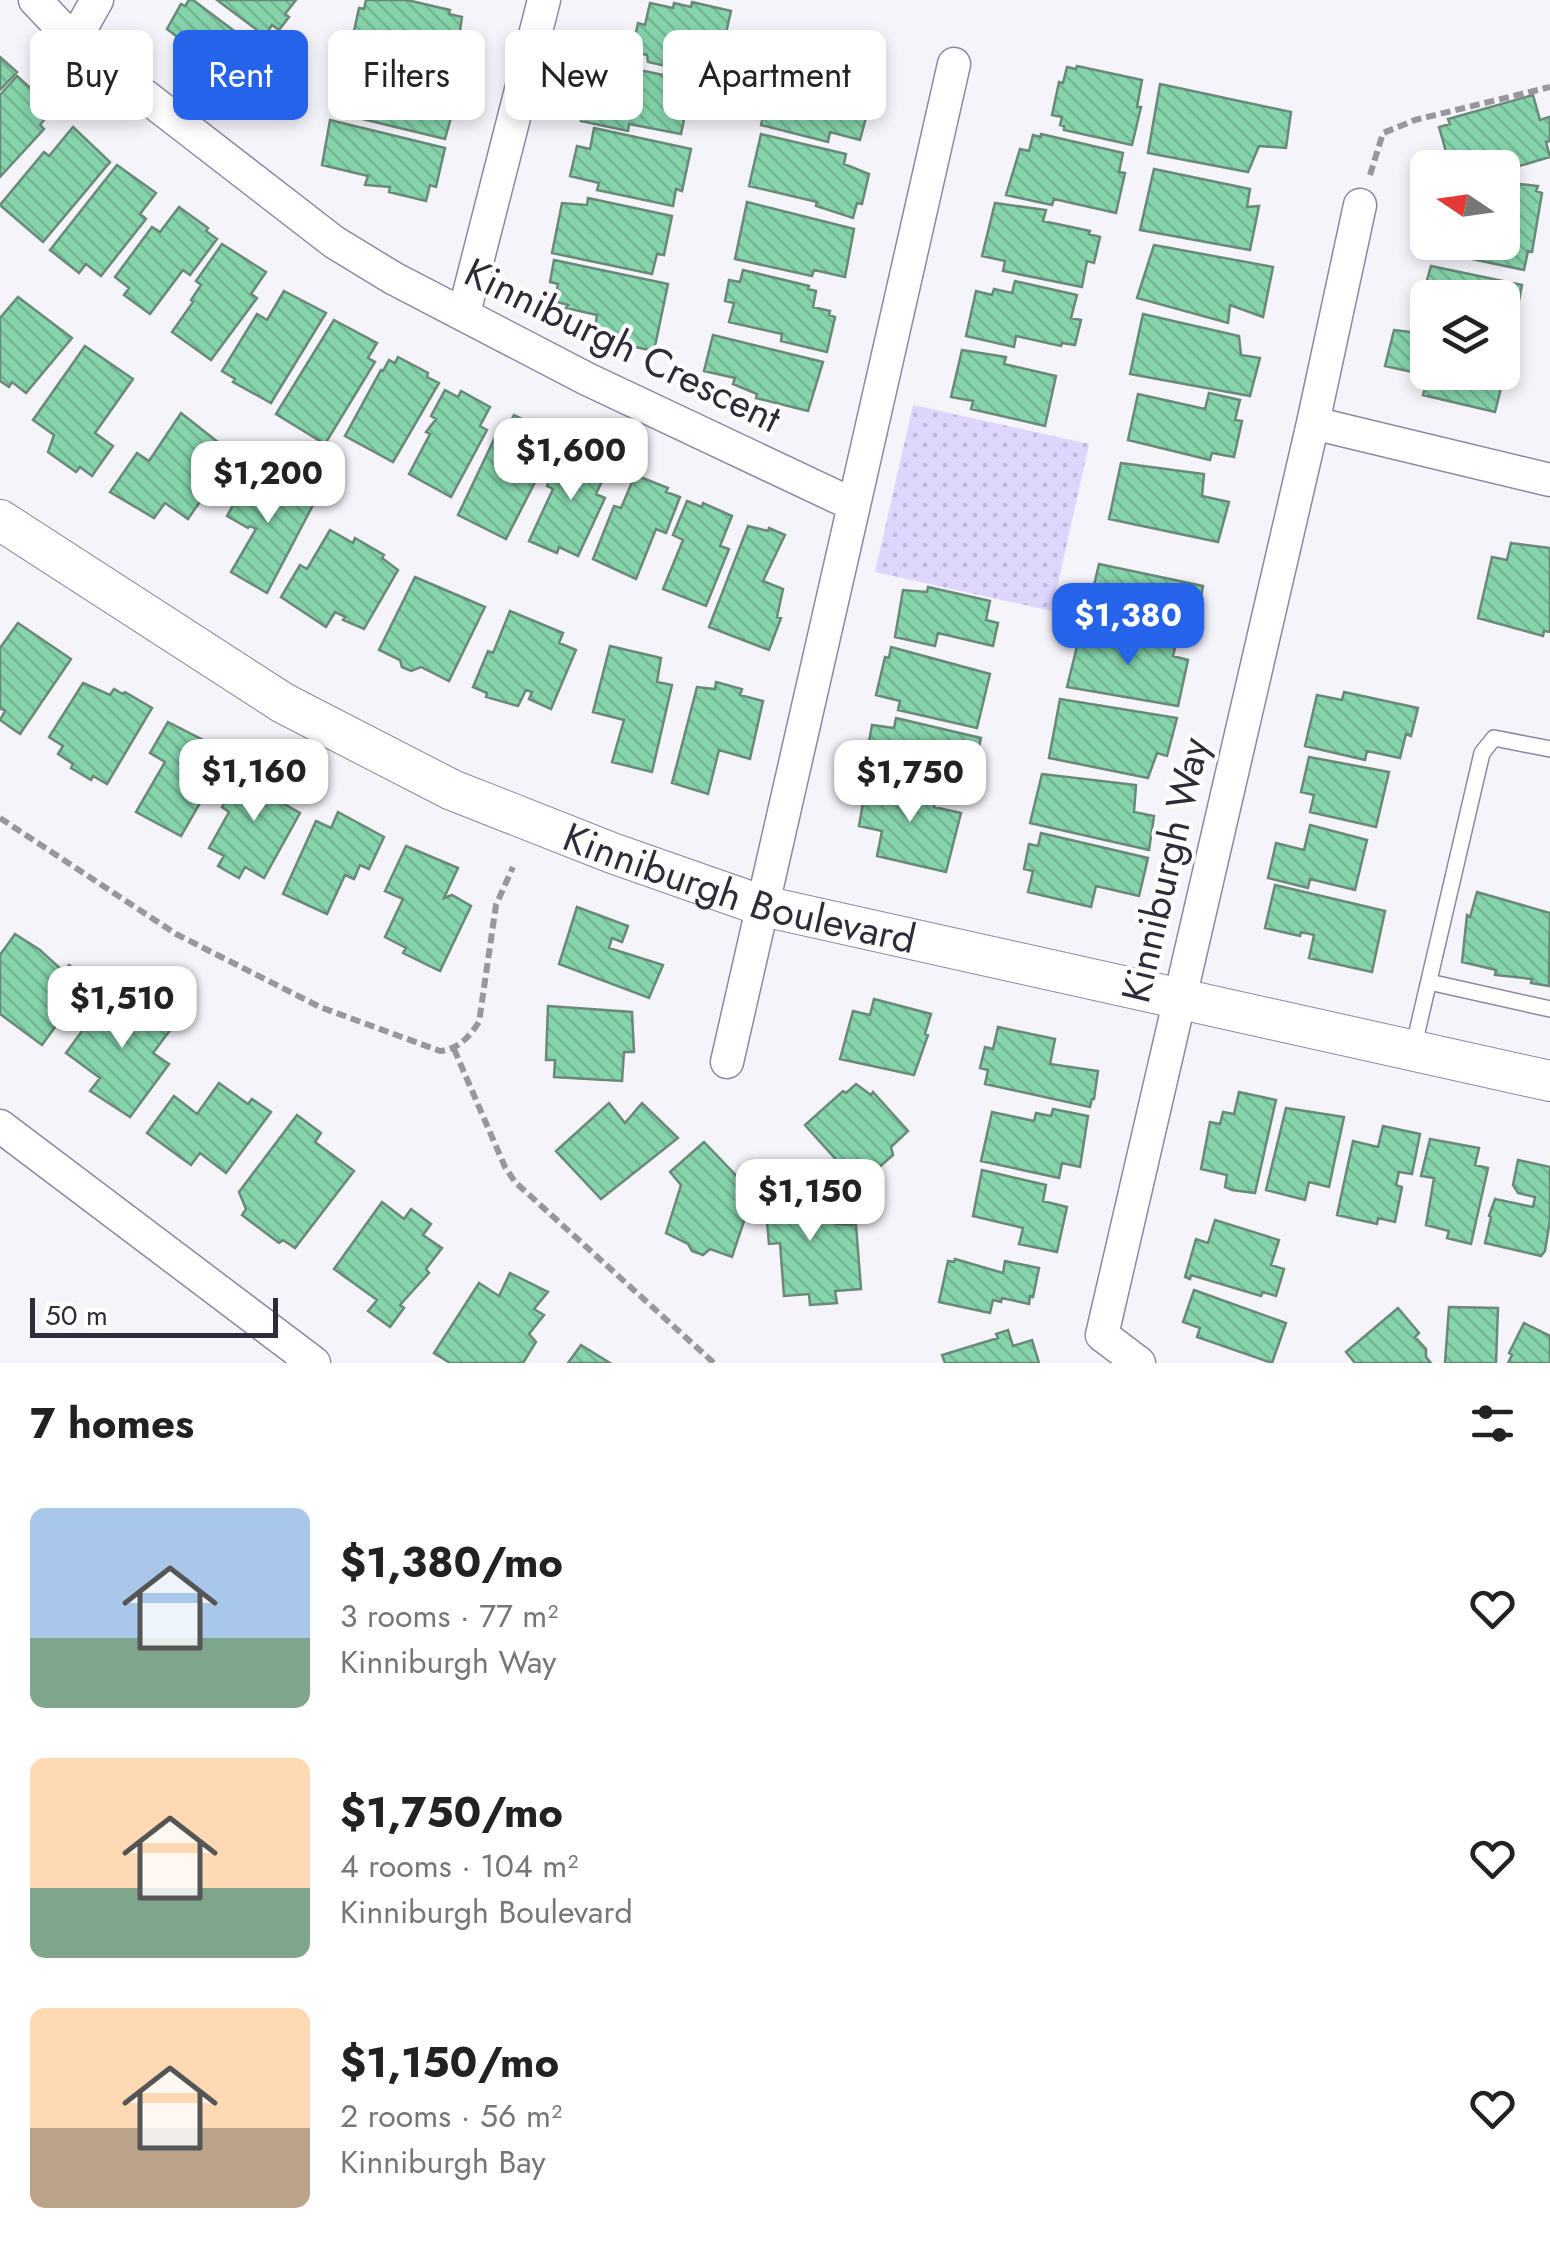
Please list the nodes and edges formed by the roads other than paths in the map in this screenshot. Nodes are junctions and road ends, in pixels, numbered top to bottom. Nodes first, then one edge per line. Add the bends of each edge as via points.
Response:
1 (35, 0) edge
2 (97, 0) edge
3 (544, 0) edge
4 (64, 30) edge
5 (80, 30) edge
6 (954, 64) dead end
7 (153, 102) edge
8 (1360, 205) road end
9 (464, 313) junction
10 (1313, 422) junction
11 (1550, 480) edge
12 (854, 505) junction
13 (0, 520) edge
14 (1550, 749) edge
15 (763, 906) junction
16 (1429, 982) junction
17 (1178, 998) junction
18 (1550, 1009) edge
19 (1413, 1050) junction
20 (728, 1062) dead end
21 (1550, 1081) edge
22 (0, 1126) edge
23 (314, 1363) edge
24 (1139, 1363) edge

1 - 4 street, Kinniburgh Crescent
2 - 5 street
3 - 9 street
6 - 12 street
7 - 9 street, Kinniburgh Crescent via 334,242
8 - 10 street, Kinniburgh Way
9 - 12 street, Kinniburgh Crescent
10 - 11 street
10 - 17 street, Kinniburgh Way
12 - 15 street
13 - 15 street, Kinniburgh Boulevard via 282,703 452,790
14 - 16 lane via 1494,738 1482,753
15 - 17 street, Kinniburgh Boulevard
15 - 20 street
16 - 18 lane
16 - 19 lane
17 - 19 street, Kinniburgh Boulevard
17 - 24 street, Kinniburgh Way via 1102,1335
19 - 21 street, Kinniburgh Boulevard
22 - 23 street

